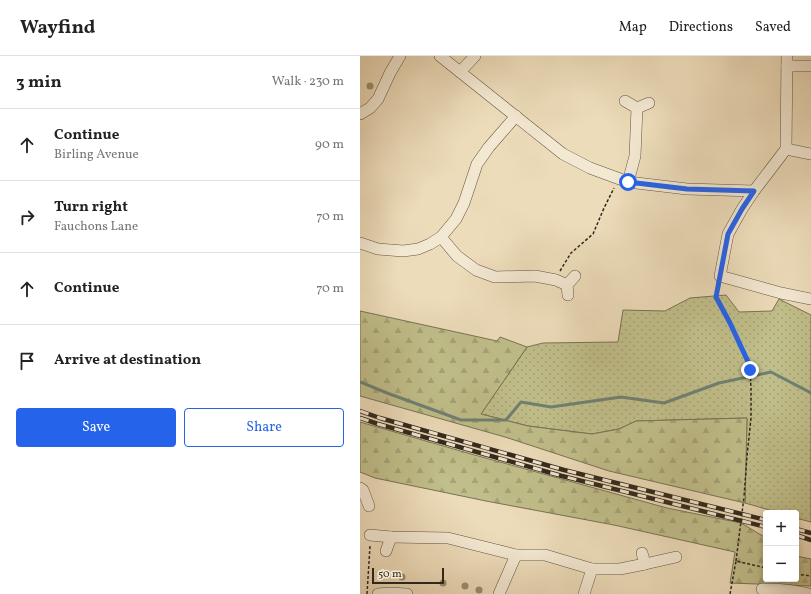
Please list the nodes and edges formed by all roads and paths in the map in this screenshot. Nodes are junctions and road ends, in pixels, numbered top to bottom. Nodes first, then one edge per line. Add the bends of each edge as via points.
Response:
1 (400, 56) edge
2 (440, 56) edge
3 (474, 56) edge
4 (787, 61) edge
5 (811, 66) edge
6 (460, 72) junction
7 (625, 101) dead end
8 (649, 103) dead end
9 (637, 108) junction
10 (360, 114) edge
11 (516, 116) junction
12 (786, 148) junction
13 (811, 154) edge
14 (624, 181) junction
15 (754, 191) junction
16 (441, 237) junction
17 (360, 243) edge
18 (575, 276) dead end
19 (720, 276) junction
20 (556, 280) junction
21 (811, 299) edge
22 (360, 488) edge
23 (369, 506) dead end
24 (370, 535) joint
25 (391, 537) junction
26 (386, 551) dead end
27 (642, 553) dead end
28 (516, 555) junction
29 (676, 557) dead end
30 (736, 561) junction
31 (645, 564) junction
32 (763, 567) edge
33 (592, 569) junction
34 (799, 574) edge
35 (811, 576) edge
36 (769, 591) edge
37 (367, 594) edge
38 (378, 594) edge
39 (407, 594) edge
40 (499, 594) edge
41 (584, 594) edge
42 (730, 594) edge
43 (809, 594) edge

1 - 10 street via 378,99
2 - 6 street
3 - 6 street
4 - 5 street
4 - 12 street
6 - 11 street
7 - 9 street
8 - 9 street
9 - 14 street via 635,156
11 - 14 street via 563,154
11 - 16 street via 477,164 464,203 456,219
12 - 13 street
12 - 15 street
14 - 15 street via 687,189
14 - 20 path via 604,208 592,234 571,253
15 - 19 street via 728,234
16 - 17 street via 424,247 402,251 378,249
16 - 20 street via 457,256 476,270 495,277 535,276
18 - 20 street via 568,290
19 - 21 street
19 - 30 path, bridge via 716,297 750,366 751,383 751,418
22 - 23 street
24 - 25 street
24 - 37 path
25 - 26 street
25 - 28 street via 448,538
27 - 31 street
28 - 33 street via 545,554
28 - 40 street
29 - 31 street
30 - 32 path
30 - 42 path
31 - 33 street via 620,569
33 - 41 street
34 - 35 path
36 - 43 street via 798,591
38 - 39 street

